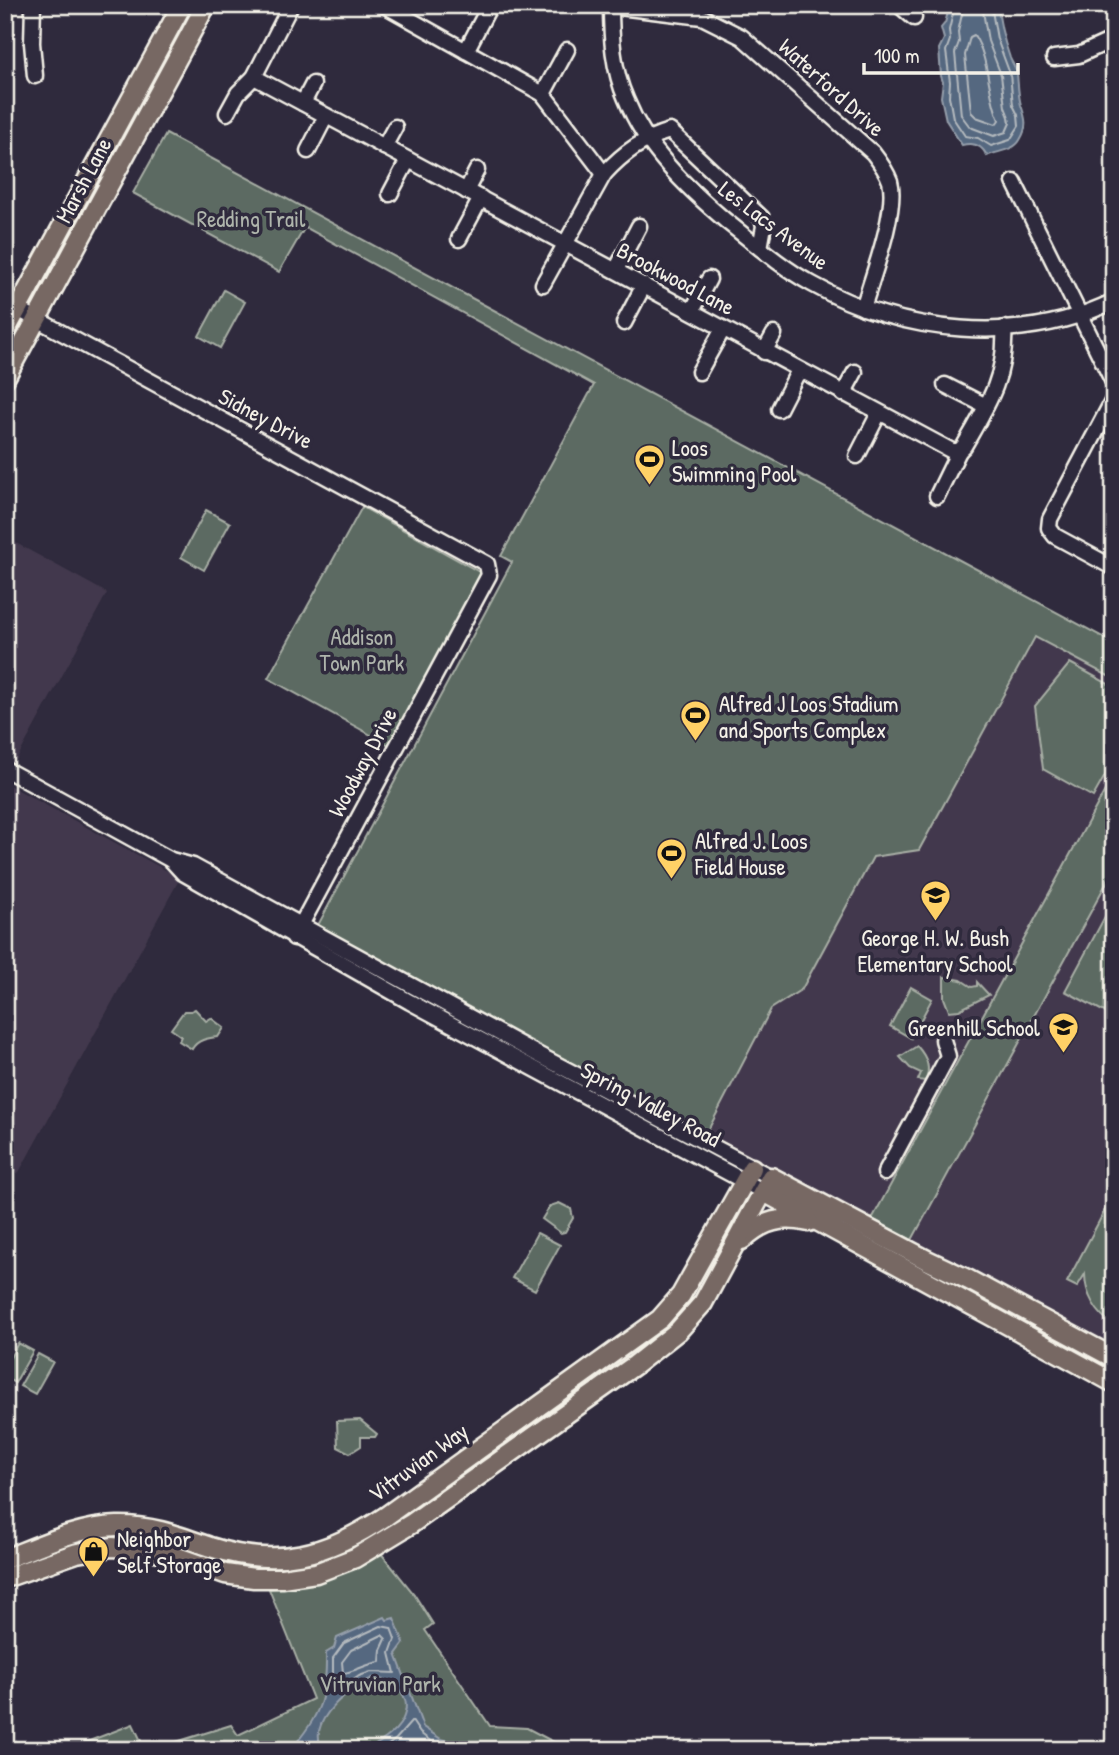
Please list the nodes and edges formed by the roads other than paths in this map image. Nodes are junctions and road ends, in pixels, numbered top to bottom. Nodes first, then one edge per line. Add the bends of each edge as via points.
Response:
1 (33, 5) edge
2 (182, 5) edge
3 (206, 5) edge
4 (292, 5) edge
5 (899, 5) edge
6 (387, 6) edge
7 (611, 6) edge
8 (489, 7) edge
9 (914, 19) dead end
10 (1114, 39) edge
11 (567, 50) dead end
12 (466, 51) junction
13 (1054, 58) dead end
14 (35, 76) dead end
15 (254, 77) junction
16 (313, 84) dead end
17 (543, 94) junction
18 (303, 103) junction
19 (227, 113) dead end
20 (326, 116) junction
21 (395, 127) dead end
22 (648, 140) junction
23 (384, 147) junction
24 (308, 151) dead end
25 (408, 160) junction
26 (477, 170) dead end
27 (604, 174) junction
28 (1014, 182) dead end
29 (466, 191) junction
30 (390, 194) dead end
31 (481, 198) junction
32 (639, 226) dead end
33 (459, 239) dead end
34 (565, 244) junction
35 (760, 248) junction
36 (616, 270) junction
37 (709, 279) dead end
38 (543, 284) dead end
39 (644, 285) junction
40 (1114, 301) edge
41 (863, 307) junction
42 (18, 309) junction
43 (692, 311) junction
44 (1080, 314) junction
45 (36, 320) junction
46 (624, 323) dead end
47 (723, 328) junction
48 (1004, 328) junction
49 (5, 331) edge
50 (774, 334) dead end
51 (764, 352) junction
52 (799, 370) junction
53 (699, 372) dead end
54 (855, 372) dead end
55 (5, 378) edge
56 (1114, 384) edge
57 (945, 385) dead end
58 (843, 394) junction
59 (1114, 398) edge
60 (985, 406) junction
61 (779, 409) dead end
62 (878, 413) junction
63 (959, 452) junction
64 (857, 456) dead end
65 (937, 496) dead end
66 (1114, 568) edge
67 (489, 571) joint
68 (5, 769) edge
69 (171, 860) junction
70 (302, 925) junction
71 (295, 938) junction
72 (943, 1040) dead end
73 (885, 1173) dead end
74 (748, 1175) junction
75 (767, 1185) junction
76 (826, 1226) junction
77 (735, 1247) junction
78 (927, 1260) junction
79 (918, 1277) junction
80 (660, 1319) junction
81 (1114, 1358) edge
82 (635, 1365) junction
83 (1114, 1383) edge
84 (520, 1419) junction
85 (533, 1437) junction
86 (346, 1540) junction
87 (355, 1558) junction
88 (5, 1559) edge
89 (5, 1578) edge

1 - 14 street
2 - 42 main road, Marsh Lane
3 - 45 main road, Marsh Lane
4 - 15 street
5 - 9 street
6 - 12 street
7 - 22 street, Les Lacs Avenue via 621,85
7 - 41 street, Waterford Drive via 702,17 742,37 873,153 890,183 891,205
8 - 12 street
10 - 13 street via 1079,55
11 - 17 street
12 - 17 street
15 - 18 street, Brookwood Lane
15 - 19 street
16 - 18 street
17 - 27 street
18 - 20 street, Brookwood Lane
20 - 23 street, Brookwood Lane
20 - 24 street
21 - 23 street
22 - 27 street
22 - 35 street, Les Lacs Avenue via 685,185
22 - 35 street via 674,133 758,213 764,226
23 - 25 street, Brookwood Lane
25 - 29 street, Brookwood Lane
25 - 30 street
26 - 29 street
27 - 34 street
28 - 44 street
29 - 31 street, Brookwood Lane
31 - 33 street
31 - 34 street, Brookwood Lane
32 - 36 street
34 - 36 street, Brookwood Lane
34 - 38 street
35 - 41 street, Les Lacs Avenue via 813,285
36 - 39 street, Brookwood Lane
37 - 43 street
39 - 43 street, Brookwood Lane
39 - 46 street
40 - 44 street, Les Lacs Avenue
41 - 48 street, Les Lacs Avenue via 958,329
42 - 45 street, Sidney Drive
42 - 49 main road, Marsh Lane
43 - 47 street, Brookwood Lane
44 - 48 street, Les Lacs Avenue
44 - 56 street
45 - 55 main road, Marsh Lane
45 - 67 street, Sidney Drive via 487,564
47 - 51 street, Brookwood Lane
47 - 53 street
48 - 60 street via 1001,376
50 - 51 street
51 - 52 street, Brookwood Lane
52 - 58 street, Brookwood Lane
52 - 61 street
54 - 58 street
57 - 60 street
58 - 62 street, Brookwood Lane
59 - 66 street via 1049,528 1055,536
60 - 63 street
62 - 63 street, Brookwood Lane
62 - 64 street
63 - 65 street
67 - 70 street, Woodway Drive
68 - 69 street, Spring Valley Road
69 - 70 street, Spring Valley Road via 193,866
69 - 71 street, Spring Valley Road via 183,873
70 - 71 street, Woodway Drive
70 - 74 street, Spring Valley Road
71 - 74 street, Spring Valley Road
72 - 73 street via 948,1056
74 - 75 street, Spring Valley Road
74 - 80 main road, Vitruvian Way via 681,1295
75 - 76 main road, Spring Valley Road
75 - 77 main road, Vitruvian Way
75 - 78 main road, Spring Valley Road
76 - 77 main road via 786,1218 771,1220
76 - 79 main road, Spring Valley Road
77 - 82 main road, Vitruvian Way via 703,1303 678,1331
78 - 79 main road
78 - 81 main road, Spring Valley Road
79 - 83 main road, Spring Valley Road
80 - 82 main road via 633,1352
80 - 84 main road, Vitruvian Way
82 - 85 main road, Vitruvian Way
84 - 85 main road
84 - 86 main road, Vitruvian Way
85 - 87 main road, Vitruvian Way
86 - 87 main road
86 - 88 main road, Vitruvian Way via 299,1555 257,1557 160,1530 117,1526 90,1529
87 - 89 main road, Vitruvian Way via 316,1573 254,1578 225,1574 151,1550 112,1547 78,1553

